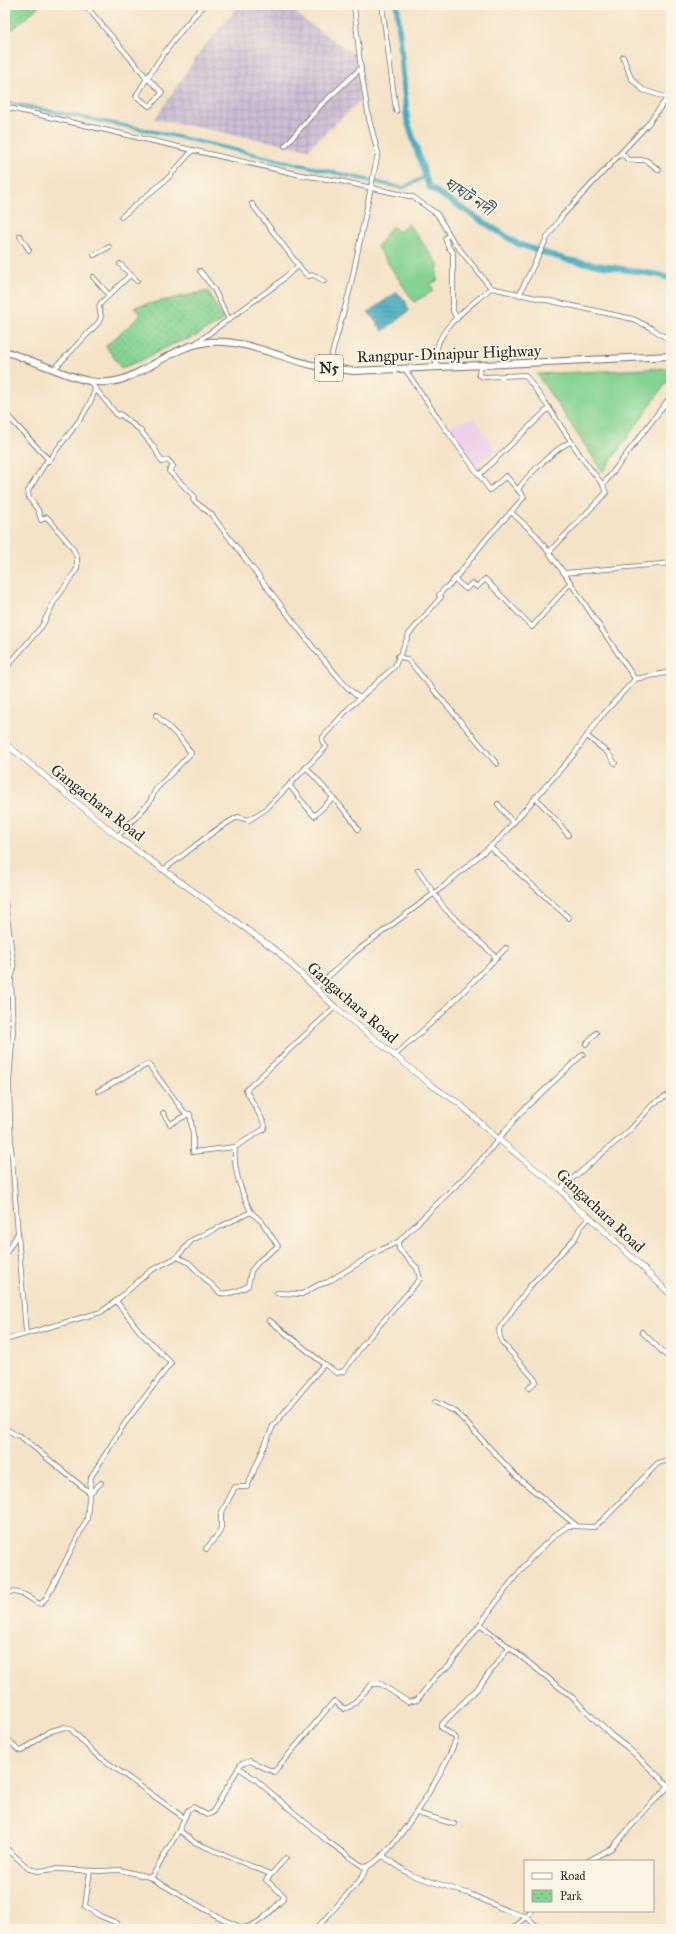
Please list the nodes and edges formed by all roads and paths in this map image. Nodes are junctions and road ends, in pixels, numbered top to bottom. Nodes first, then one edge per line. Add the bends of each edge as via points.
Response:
1 (85, 5) edge
2 (204, 5) edge
3 (354, 5) edge
4 (382, 5) edge
5 (623, 57) dead end
6 (361, 68) junction
7 (147, 78) junction
8 (671, 93) edge
9 (669, 99) edge
10 (5, 107) edge
11 (396, 111) dead end
12 (285, 146) dead end
13 (194, 150) junction
14 (622, 153) junction
15 (659, 170) dead end
16 (372, 188) junction
17 (252, 204) dead end
18 (121, 217) dead end
19 (449, 235) junction
20 (20, 236) dead end
21 (109, 247) dead end
22 (29, 250) dead end
23 (94, 255) dead end
24 (120, 264) dead end
25 (299, 266) junction
26 (200, 271) dead end
27 (130, 274) junction
28 (93, 277) dead end
29 (137, 281) dead end
30 (324, 281) dead end
31 (491, 288) junction
32 (109, 295) junction
33 (519, 295) junction
34 (457, 319) junction
35 (229, 320) junction
36 (671, 341) edge
37 (194, 344) junction
38 (5, 351) edge
39 (671, 356) edge
40 (480, 365) junction
41 (328, 368) junction
42 (437, 368) junction
43 (54, 369) junction
44 (405, 369) junction
45 (90, 382) junction
46 (95, 389) junction
47 (671, 396) edge
48 (549, 408) junction
49 (5, 413) edge
50 (571, 442) junction
51 (49, 460) junction
52 (478, 475) junction
53 (603, 485) junction
54 (518, 490) junction
55 (511, 512) junction
56 (549, 552) junction
57 (671, 562) edge
58 (564, 573) junction
59 (454, 579) junction
60 (571, 582) junction
61 (398, 656) junction
62 (5, 669) edge
63 (671, 672) edge
64 (635, 680) junction
65 (359, 698) junction
66 (156, 715) dead end
67 (587, 736) junction
68 (5, 743) edge
69 (615, 763) dead end
70 (497, 764) dead end
71 (306, 768) junction
72 (289, 785) junction
73 (535, 797) junction
74 (333, 798) junction
75 (498, 804) dead end
76 (513, 823) junction
77 (358, 829) dead end
78 (568, 835) dead end
79 (118, 836) junction
80 (490, 847) junction
81 (164, 870) junction
82 (418, 870) dead end
83 (434, 893) junction
84 (5, 901) edge
85 (569, 918) dead end
86 (506, 948) dead end
87 (496, 958) junction
88 (316, 988) junction
89 (335, 1007) junction
90 (13, 1020) junction
91 (5, 1022) edge
92 (596, 1033) dead end
93 (586, 1044) dead end
94 (583, 1054) dead end
95 (394, 1056) junction
96 (98, 1091) dead end
97 (671, 1093) edge
98 (163, 1113) dead end
99 (190, 1114) junction
100 (498, 1139) junction
101 (10, 1143) junction
102 (5, 1145) edge
103 (235, 1147) junction
104 (560, 1189) junction
105 (251, 1212) junction
106 (590, 1217) junction
107 (18, 1233) junction
108 (398, 1242) junction
109 (5, 1255) edge
110 (177, 1257) junction
111 (277, 1293) dead end
112 (671, 1295) edge
113 (116, 1301) junction
114 (269, 1320) dead end
115 (642, 1332) dead end
116 (26, 1333) junction
117 (5, 1340) edge
118 (671, 1360) edge
119 (324, 1364) junction
120 (529, 1388) dead end
121 (435, 1402) dead end
122 (5, 1428) edge
123 (671, 1459) edge
124 (101, 1483) dead end
125 (90, 1492) junction
126 (577, 1526) junction
127 (206, 1549) dead end
128 (5, 1592) edge
129 (481, 1624) junction
130 (509, 1647) junction
131 (5, 1736) edge
132 (239, 1768) junction
133 (670, 1787) edge
134 (417, 1813) junction
135 (183, 1817) junction
136 (454, 1824) dead end
137 (179, 1830) junction
138 (5, 1847) edge
139 (383, 1856) junction
140 (286, 1858) dead end
141 (590, 1860) edge
142 (369, 1866) junction
143 (90, 1871) junction
144 (270, 1874) junction
145 (149, 1878) junction
146 (530, 1912) edge
147 (527, 1917) junction
148 (117, 1923) dead end
149 (671, 1923) edge
150 (316, 1929) edge
151 (512, 1929) edge
152 (539, 1929) edge
153 (666, 1929) edge

1 - 7 street
2 - 7 street via 181,29
3 - 6 street
4 - 11 street
5 - 9 street via 631,78 643,90
6 - 12 street via 321,105
6 - 16 street via 369,119 378,152
7 - 7 street via 136,96 149,106 162,93
8 - 9 street
9 - 14 street
10 - 13 street
13 - 16 street via 301,175
13 - 18 street via 168,178
14 - 15 street via 628,160 646,160
14 - 33 street via 562,216 547,238
16 - 19 street via 413,197 434,210
16 - 41 street via 350,289
17 - 25 street
19 - 31 street
19 - 34 street via 445,238 453,252 453,311
20 - 22 street
21 - 23 street
24 - 27 street
25 - 30 street via 308,276 314,275
25 - 35 street
26 - 35 street via 214,289
27 - 29 street
27 - 32 street
28 - 32 street
31 - 33 street
31 - 34 street
32 - 43 street via 100,304 99,322
33 - 36 street via 633,319
34 - 42 street via 443,332 438,344 435,359
35 - 37 street
37 - 41 highway, Rangpur-Dinajpur Highway / N5 via 226,342
37 - 45 highway, Rangpur-Dinajpur Highway / N5 via 157,360 126,378 110,382
38 - 43 highway, Rangpur-Dinajpur Highway / N5
39 - 40 highway, Rangpur-Dinajpur Highway / N5
40 - 42 highway, Rangpur-Dinajpur Highway / N5
40 - 48 street via 479,376 483,377 525,375
41 - 44 highway, Rangpur-Dinajpur Highway / N5 via 354,371
42 - 44 highway, Rangpur-Dinajpur Highway / N5
43 - 45 highway, Rangpur-Dinajpur Highway / N5 via 78,380
44 - 52 street
45 - 46 street
46 - 51 street via 82,417
46 - 65 street via 118,416 120,414 140,430 162,462 168,460 173,466 169,471 194,496 193,500 211,514 312,646
47 - 53 street
48 - 50 street
48 - 52 street
49 - 51 street
50 - 53 street
50 - 54 street via 554,451
51 - 62 street via 29,488 29,498 38,510 41,520 47,517 72,547 77,557 78,569 54,602 42,626
52 - 54 street via 490,490 506,476
53 - 56 street via 606,493 600,501
54 - 55 street via 524,497
55 - 56 street via 536,535
55 - 59 street
56 - 58 street
57 - 58 street
58 - 60 street
59 - 60 street via 466,590 472,582 477,587 485,579 532,627
59 - 61 street via 418,621
60 - 64 street
61 - 65 street via 395,666
61 - 70 street via 408,660
63 - 64 street
64 - 67 street via 597,721
65 - 71 street via 323,737 322,741 326,747
66 - 79 street via 180,738 191,753 156,789 149,803
67 - 69 street via 608,752
67 - 73 street
68 - 79 main road, Gangachara Road
71 - 72 street
71 - 74 street
72 - 74 street via 314,816
72 - 81 street via 266,809 249,820 238,817 217,828
73 - 76 street
73 - 78 street
74 - 77 street
75 - 76 street
76 - 80 street
79 - 81 main road, Gangachara Road
80 - 83 street
80 - 85 street
81 - 88 main road, Gangachara Road via 277,951
82 - 83 street
83 - 87 street via 455,919
83 - 88 street via 354,953
84 - 90 street via 14,968 11,978
86 - 87 street
87 - 95 street via 439,1016
88 - 89 main road, Gangachara Road
89 - 95 main road, Gangachara Road
89 - 103 street via 247,1088 247,1093 265,1125 264,1129
90 - 91 street
90 - 101 street via 9,1082
92 - 93 street
94 - 100 street via 520,1113
95 - 100 main road, Gangachara Road via 460,1104
96 - 99 street via 148,1064 185,1113
97 - 104 street via 653,1104 630,1130
98 - 99 street via 170,1124
99 - 103 street via 194,1135 193,1152
100 - 104 main road, Gangachara Road
100 - 108 street via 478,1164
101 - 102 street
101 - 107 street
103 - 105 street via 236,1173
104 - 106 main road, Gangachara Road via 577,1209
105 - 110 street via 192,1240
105 - 110 street via 262,1222 278,1246 251,1271 248,1286 237,1291 220,1293 188,1262
106 - 112 main road, Gangachara Road
106 - 120 street via 575,1238 529,1287 499,1329 502,1342 536,1381
107 - 109 street
107 - 116 street
108 - 111 street via 302,1294
108 - 119 street via 399,1249 417,1268 420,1279 344,1370 337,1373
110 - 113 street via 150,1271
113 - 116 street via 100,1312
113 - 125 street via 141,1333 171,1363 125,1424 91,1477
114 - 119 street
115 - 118 street
116 - 117 street
119 - 127 street via 308,1380 273,1426 252,1478 247,1487 235,1487 222,1514 219,1533
121 - 126 street via 456,1412 518,1478
122 - 125 street via 45,1454
123 - 126 street via 658,1463 604,1520 594,1527
124 - 125 street
125 - 128 street via 87,1519 47,1597 41,1604 17,1592
126 - 129 street via 568,1526 532,1557
129 - 130 street
129 - 132 street via 449,1666 437,1675 413,1702 408,1702 381,1684 372,1684 351,1706 344,1709 334,1701 274,1772 250,1761 241,1764
130 - 133 street via 573,1698
130 - 134 street via 478,1688 441,1725 455,1736 456,1740
131 - 135 street via 22,1751 48,1732 65,1727 71,1728 93,1752
132 - 135 street via 212,1812 207,1815 193,1807
132 - 142 street via 326,1840 362,1866
133 - 141 street via 647,1808 612,1848
134 - 136 street
134 - 139 street
135 - 137 street
137 - 144 street via 194,1842
137 - 145 street
138 - 143 street via 29,1869
139 - 142 street
139 - 147 street via 411,1875 464,1892
140 - 144 street
142 - 150 street via 360,1880
143 - 145 street via 120,1870
143 - 148 street via 85,1906
144 - 145 street via 266,1880 284,1896 283,1899 258,1922 242,1928
146 - 147 street
147 - 151 street
147 - 152 street
149 - 153 street

